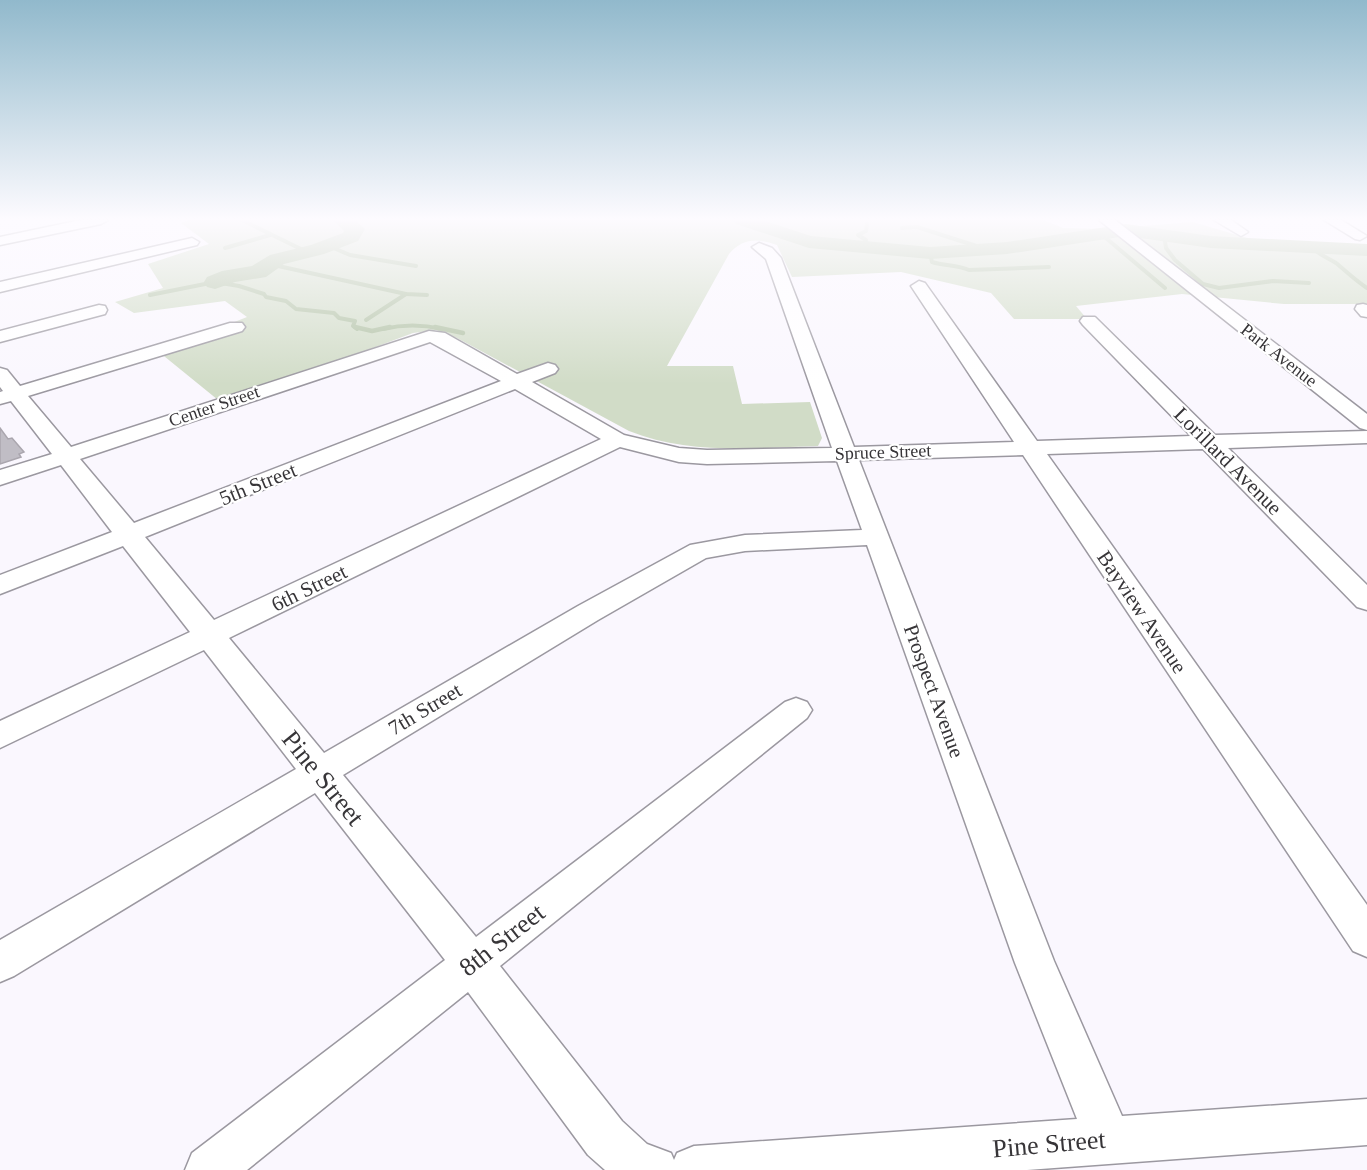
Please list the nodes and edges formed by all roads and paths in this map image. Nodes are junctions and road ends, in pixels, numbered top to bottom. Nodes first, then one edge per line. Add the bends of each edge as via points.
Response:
1 (53, 275) edge
2 (779, 275) edge
3 (1176, 275) edge
4 (919, 286) dead end
5 (0, 287) edge
6 (99, 310) dead end
7 (1089, 321) dead end
8 (236, 327) dead end
9 (429, 336) joint
10 (0, 337) edge
11 (548, 369) dead end
12 (516, 382) junction
13 (5, 389) edge
14 (1367, 424) edge
15 (1367, 437) edge
16 (617, 440) junction
17 (1209, 441) junction
18 (1029, 447) junction
19 (844, 454) junction
20 (66, 456) junction
21 (0, 478) edge
22 (130, 535) junction
23 (877, 537) junction
24 (0, 585) edge
25 (1367, 601) edge
26 (210, 636) junction
27 (796, 710) dead end
28 (0, 735) edge
29 (319, 772) junction
30 (1367, 938) edge
31 (0, 962) edge
32 (472, 963) junction
33 (1367, 1122) edge
34 (1108, 1139) junction
35 (964, 1160) edge
36 (209, 1170) edge
37 (654, 1170) edge
38 (694, 1170) edge
39 (705, 1170) edge

1 - 5 street
2 - 19 street, Prospect Avenue
3 - 14 street, Park Avenue
4 - 18 street, Bayview Avenue
6 - 10 street
7 - 17 street, Lorillard Avenue
8 - 13 street
9 - 12 street, Spruce Street via 439,337
9 - 20 street, Center Street
11 - 12 street, 5th Street
12 - 16 street, Spruce Street
12 - 22 street, 5th Street
13 - 20 street, Pine Street
15 - 17 street, Spruce Street
16 - 19 street, Spruce Street via 659,452 707,457
16 - 26 street, 6th Street
17 - 18 street, Spruce Street
17 - 25 street, Lorillard Avenue
18 - 19 street, Spruce Street
18 - 30 street, Bayview Avenue
19 - 23 street, Prospect Avenue
20 - 21 street, Center Street
20 - 22 street, Pine Street
22 - 24 street, 5th Street
22 - 26 street, Pine Street
23 - 29 street, 7th Street via 745,543 699,551
23 - 34 street, Prospect Avenue via 1035,963
26 - 28 street, 6th Street
26 - 29 street, Pine Street
27 - 32 street, 8th Street
29 - 31 street, 7th Street
29 - 32 street, Pine Street
32 - 36 street, 8th Street
32 - 37 street, Pine Street via 605,1138 633,1163
33 - 34 street, Pine Street
34 - 35 street, Pine Street
35 - 39 street, Pine Street
38 - 39 street, Pine Street

